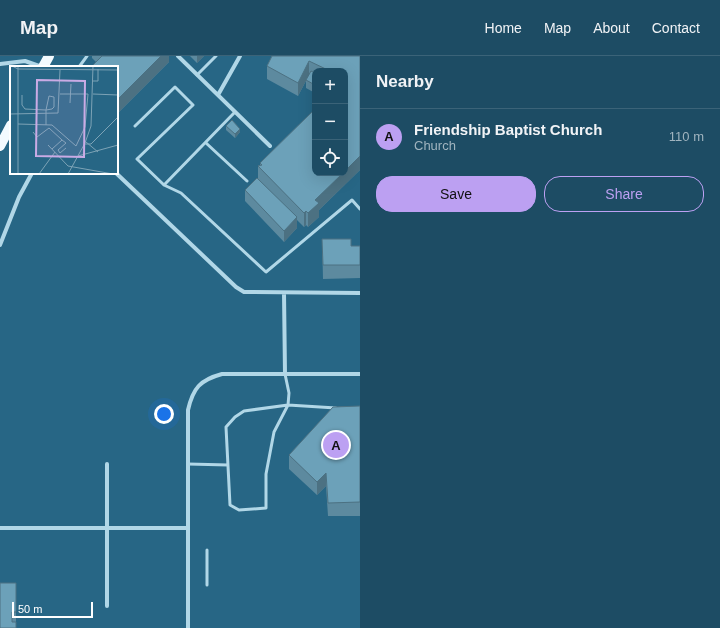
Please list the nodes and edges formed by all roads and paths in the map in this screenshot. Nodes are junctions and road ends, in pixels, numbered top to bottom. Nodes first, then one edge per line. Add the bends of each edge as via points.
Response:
1 (49, 56) edge
2 (87, 56) edge
3 (178, 56) edge
4 (216, 56) edge
5 (240, 56) edge
6 (0, 64) edge
7 (40, 66) edge
8 (44, 66) edge
9 (80, 66) edge
10 (197, 75) junction
11 (218, 95) junction
12 (235, 112) junction
13 (135, 126) dead end
14 (10, 127) edge
15 (206, 143) junction
16 (0, 146) edge
17 (270, 146) dead end
18 (31, 174) edge
19 (117, 174) edge
20 (247, 181) dead end
21 (164, 185) junction
22 (360, 209) edge
23 (0, 245) edge
24 (284, 293) junction
25 (360, 293) edge
26 (285, 374) junction
27 (360, 374) edge
28 (288, 405) junction
29 (344, 409) edge
30 (107, 464) dead end
31 (188, 464) junction
32 (228, 465) junction
33 (107, 527) junction
34 (0, 528) edge
35 (188, 528) junction
36 (207, 550) dead end
37 (207, 585) dead end
38 (107, 606) dead end
39 (188, 628) edge

1 - 8 main road
2 - 9 lane
3 - 10 street
4 - 10 lane
5 - 11 street
6 - 7 street via 25,61
10 - 11 street
11 - 12 street
12 - 15 lane
12 - 17 street
13 - 21 lane via 175,87 193,105 137,159
14 - 16 main road
15 - 20 lane
15 - 21 lane
18 - 23 street via 19,197
19 - 24 street via 236,287 244,292
21 - 22 lane via 181,193 266,272 352,200
24 - 25 street
24 - 26 street
26 - 27 street
26 - 28 lane via 289,393
26 - 31 street via 222,374 210,377 199,385 191,396 188,410
28 - 29 lane
28 - 32 lane via 244,411 234,417 226,427
28 - 32 lane via 274,432 266,474 266,508 240,510 230,505
30 - 33 street
31 - 32 lane
31 - 35 street
33 - 34 street
33 - 35 street
33 - 38 street
35 - 39 street
36 - 37 lane

